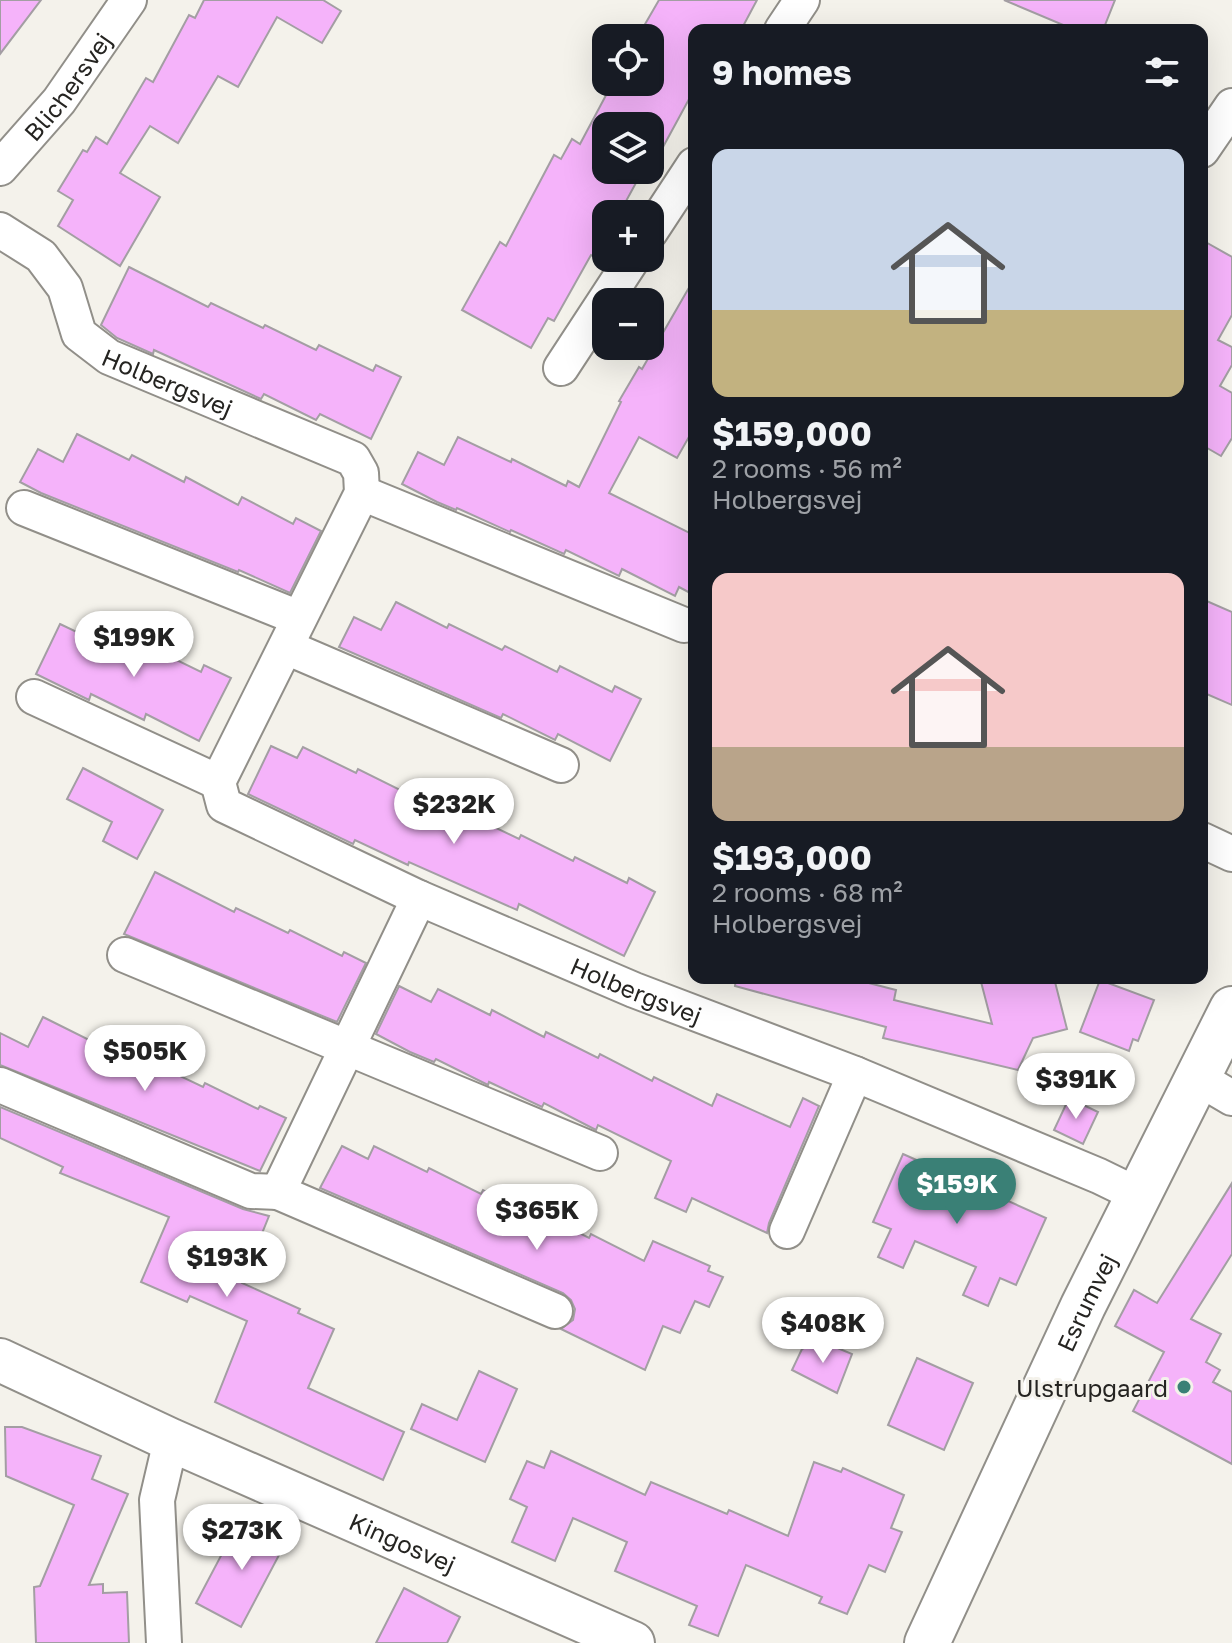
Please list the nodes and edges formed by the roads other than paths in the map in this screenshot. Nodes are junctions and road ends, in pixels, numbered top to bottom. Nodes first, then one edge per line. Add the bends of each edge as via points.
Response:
1 (129, 0) edge
2 (802, 0) edge
3 (786, 24) edge
4 (1232, 106) edge
5 (1208, 141) edge
6 (0, 168) edge
7 (688, 174) edge
8 (664, 211) edge
9 (0, 230) edge
10 (624, 272) edge
11 (561, 368) dead end
12 (362, 493) junction
13 (24, 508) dead end
14 (684, 625) dead end
15 (292, 632) junction
16 (34, 697) dead end
17 (561, 765) dead end
18 (218, 782) junction
19 (1208, 843) edge
20 (1232, 854) edge
21 (419, 898) junction
22 (125, 955) dead end
23 (1232, 1009) edge
24 (347, 1047) junction
25 (855, 1074) junction
26 (0, 1085) edge
27 (1215, 1088) edge
28 (600, 1153) dead end
29 (278, 1192) junction
30 (1138, 1195) junction
31 (787, 1231) dead end
32 (555, 1311) dead end
33 (0, 1360) edge
34 (171, 1440) junction
35 (164, 1643) edge
36 (633, 1643) edge
37 (927, 1643) edge

1 - 6 street, Blichersvej via 59,101
2 - 3 street
4 - 5 street
7 - 8 street
9 - 12 street, Holbergsvej via 41,256 65,288 79,334 109,357 353,459 361,473
10 - 11 street
12 - 14 street
12 - 15 street
13 - 15 street
15 - 17 street
15 - 18 street
16 - 18 street
18 - 21 street, Holbergsvej via 224,805
19 - 20 street
21 - 24 street
21 - 25 street, Holbergsvej via 634,990
22 - 24 street
23 - 27 main road, Esrumvej
24 - 28 street
24 - 29 street
25 - 30 street, Holbergsvej
25 - 31 street
26 - 29 street via 251,1191
27 - 30 main road, Esrumvej
29 - 32 street
30 - 37 main road, Esrumvej
33 - 34 street, Kingosvej
34 - 35 street via 157,1500
34 - 36 street, Kingosvej

